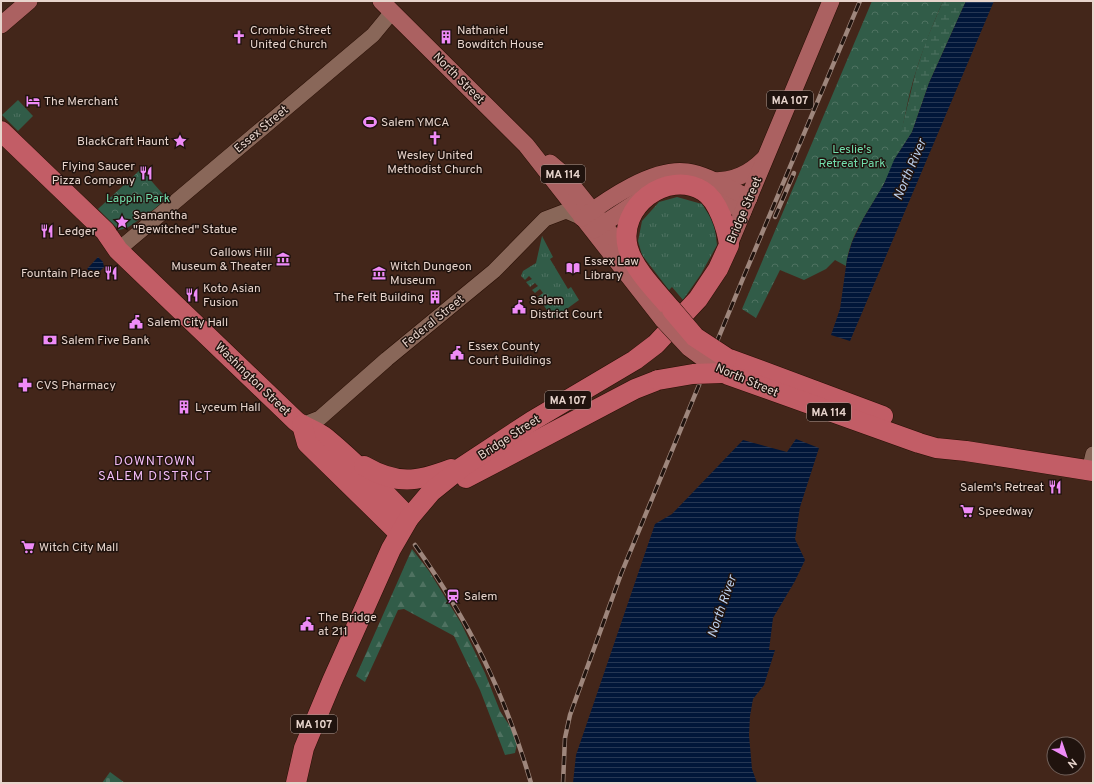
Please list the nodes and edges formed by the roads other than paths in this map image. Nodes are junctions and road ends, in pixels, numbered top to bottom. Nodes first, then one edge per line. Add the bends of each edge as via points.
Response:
1 (28, 1) edge
2 (831, 1) edge
3 (390, 5) edge
4 (1, 16) edge
5 (1, 25) edge
6 (1, 131) edge
7 (1, 150) edge
8 (766, 158) junction
9 (708, 186) junction
10 (646, 196) junction
11 (746, 204) junction
12 (593, 221) junction
13 (729, 245) junction
14 (118, 250) junction
15 (634, 262) junction
16 (667, 315) junction
17 (725, 366) junction
18 (302, 425) junction
19 (345, 454) junction
20 (480, 455) junction
21 (1092, 465) edge
22 (424, 500) junction
23 (404, 526) junction
24 (296, 783) edge

1 - 4 main road
1 - 5 main road
2 - 8 main road, Bridge Street / MA 107
3 - 12 main road, North Street / MA 114 via 526,145
3 - 14 street, Essex Street via 373,35
6 - 14 highway, Washington Street via 105,231
7 - 14 highway, Washington Street via 98,240
8 - 9 main road via 738,178
8 - 11 main road, Bridge Street / MA 107
9 - 10 highway via 670,185
9 - 11 main road
9 - 12 main road via 687,172 671,171 659,174 626,190
9 - 13 highway via 721,215
10 - 12 main road
10 - 15 highway via 637,207 627,229 628,248
11 - 13 main road, Bridge Street / MA 107
12 - 15 main road, North Street / MA 114
12 - 16 main road, North Street / MA 114
12 - 18 street, Federal Street via 566,211 545,219 494,271 387,358 320,418
13 - 20 highway, Bridge Street / MA 107 via 718,269 698,299 656,344 630,363
14 - 18 highway, Washington Street
15 - 16 highway, North Street / MA 114
16 - 17 highway, North Street / MA 114, bridge via 696,337
17 - 21 highway, North Street / MA 114 via 966,451
17 - 22 highway, bridge via 658,380 635,389
18 - 19 highway, Washington Street via 317,431
18 - 23 highway, Washington Street via 308,443
19 - 20 highway via 385,477 403,481 440,473
19 - 23 highway, Washington Street
20 - 22 highway, Bridge Street / MA 107 via 441,483
22 - 23 highway, Bridge Street / MA 107
23 - 24 highway, Bridge Street / MA 107 via 354,631 307,740

